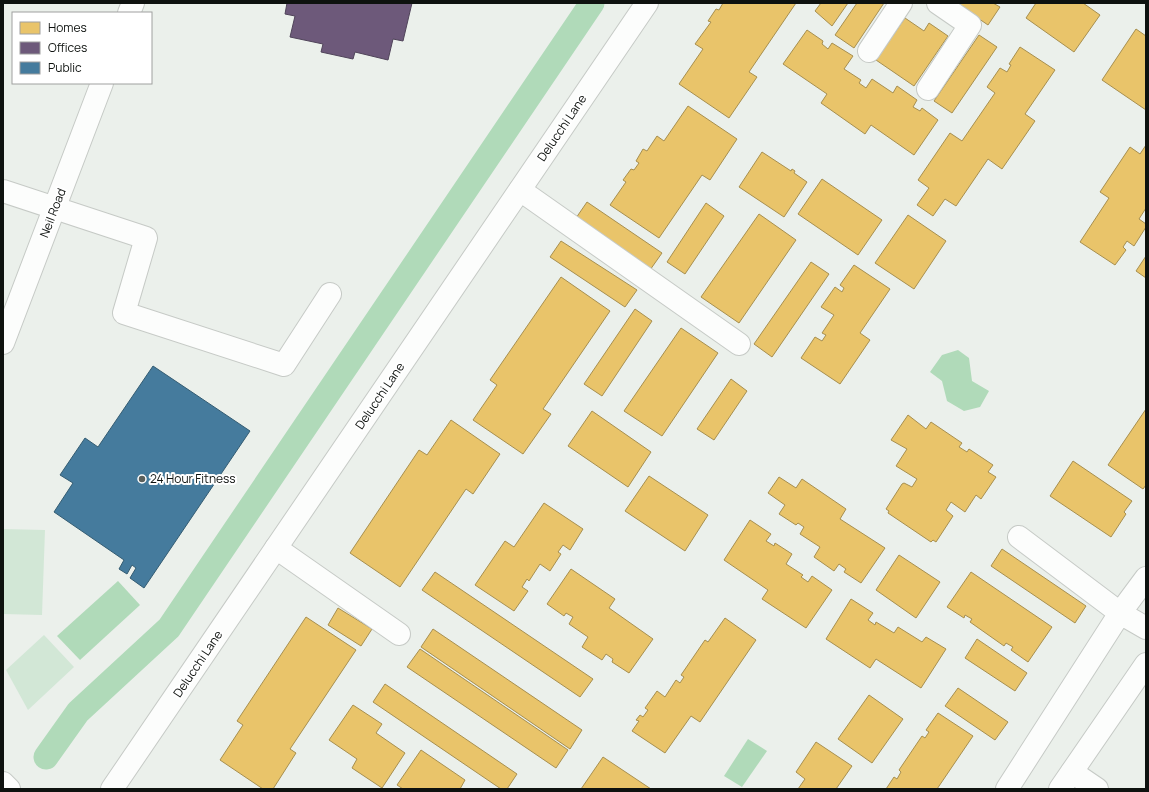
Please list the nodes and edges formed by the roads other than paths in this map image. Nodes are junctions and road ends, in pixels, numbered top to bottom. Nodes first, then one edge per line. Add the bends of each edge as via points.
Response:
1 (647, 3) edge
2 (901, 3) edge
3 (938, 3) edge
4 (869, 51) dead end
5 (102, 84) edge
6 (928, 89) dead end
7 (520, 190) junction
8 (3, 191) edge
9 (54, 209) junction
10 (330, 294) dead end
11 (3, 343) edge
12 (738, 344) dead end
13 (1019, 537) dead end
14 (276, 548) junction
15 (1146, 578) edge
16 (1120, 612) junction
17 (1146, 628) edge
18 (399, 634) dead end
19 (1146, 664) edge
20 (1066, 780) edge
21 (3, 783) edge
22 (9, 789) edge
23 (112, 789) edge
24 (1007, 789) edge
25 (1097, 789) edge

1 - 7 street, Delucchi Lane
2 - 4 street
3 - 6 street via 970,25
5 - 9 street, Neil Road
7 - 12 street
7 - 14 street, Delucchi Lane
8 - 9 street
9 - 10 street via 146,238 124,313 284,365
9 - 11 street, Neil Road
13 - 16 street
14 - 18 street
14 - 23 street, Delucchi Lane
15 - 16 street
16 - 17 street
16 - 24 street
19 - 20 street
20 - 25 street
21 - 22 street

